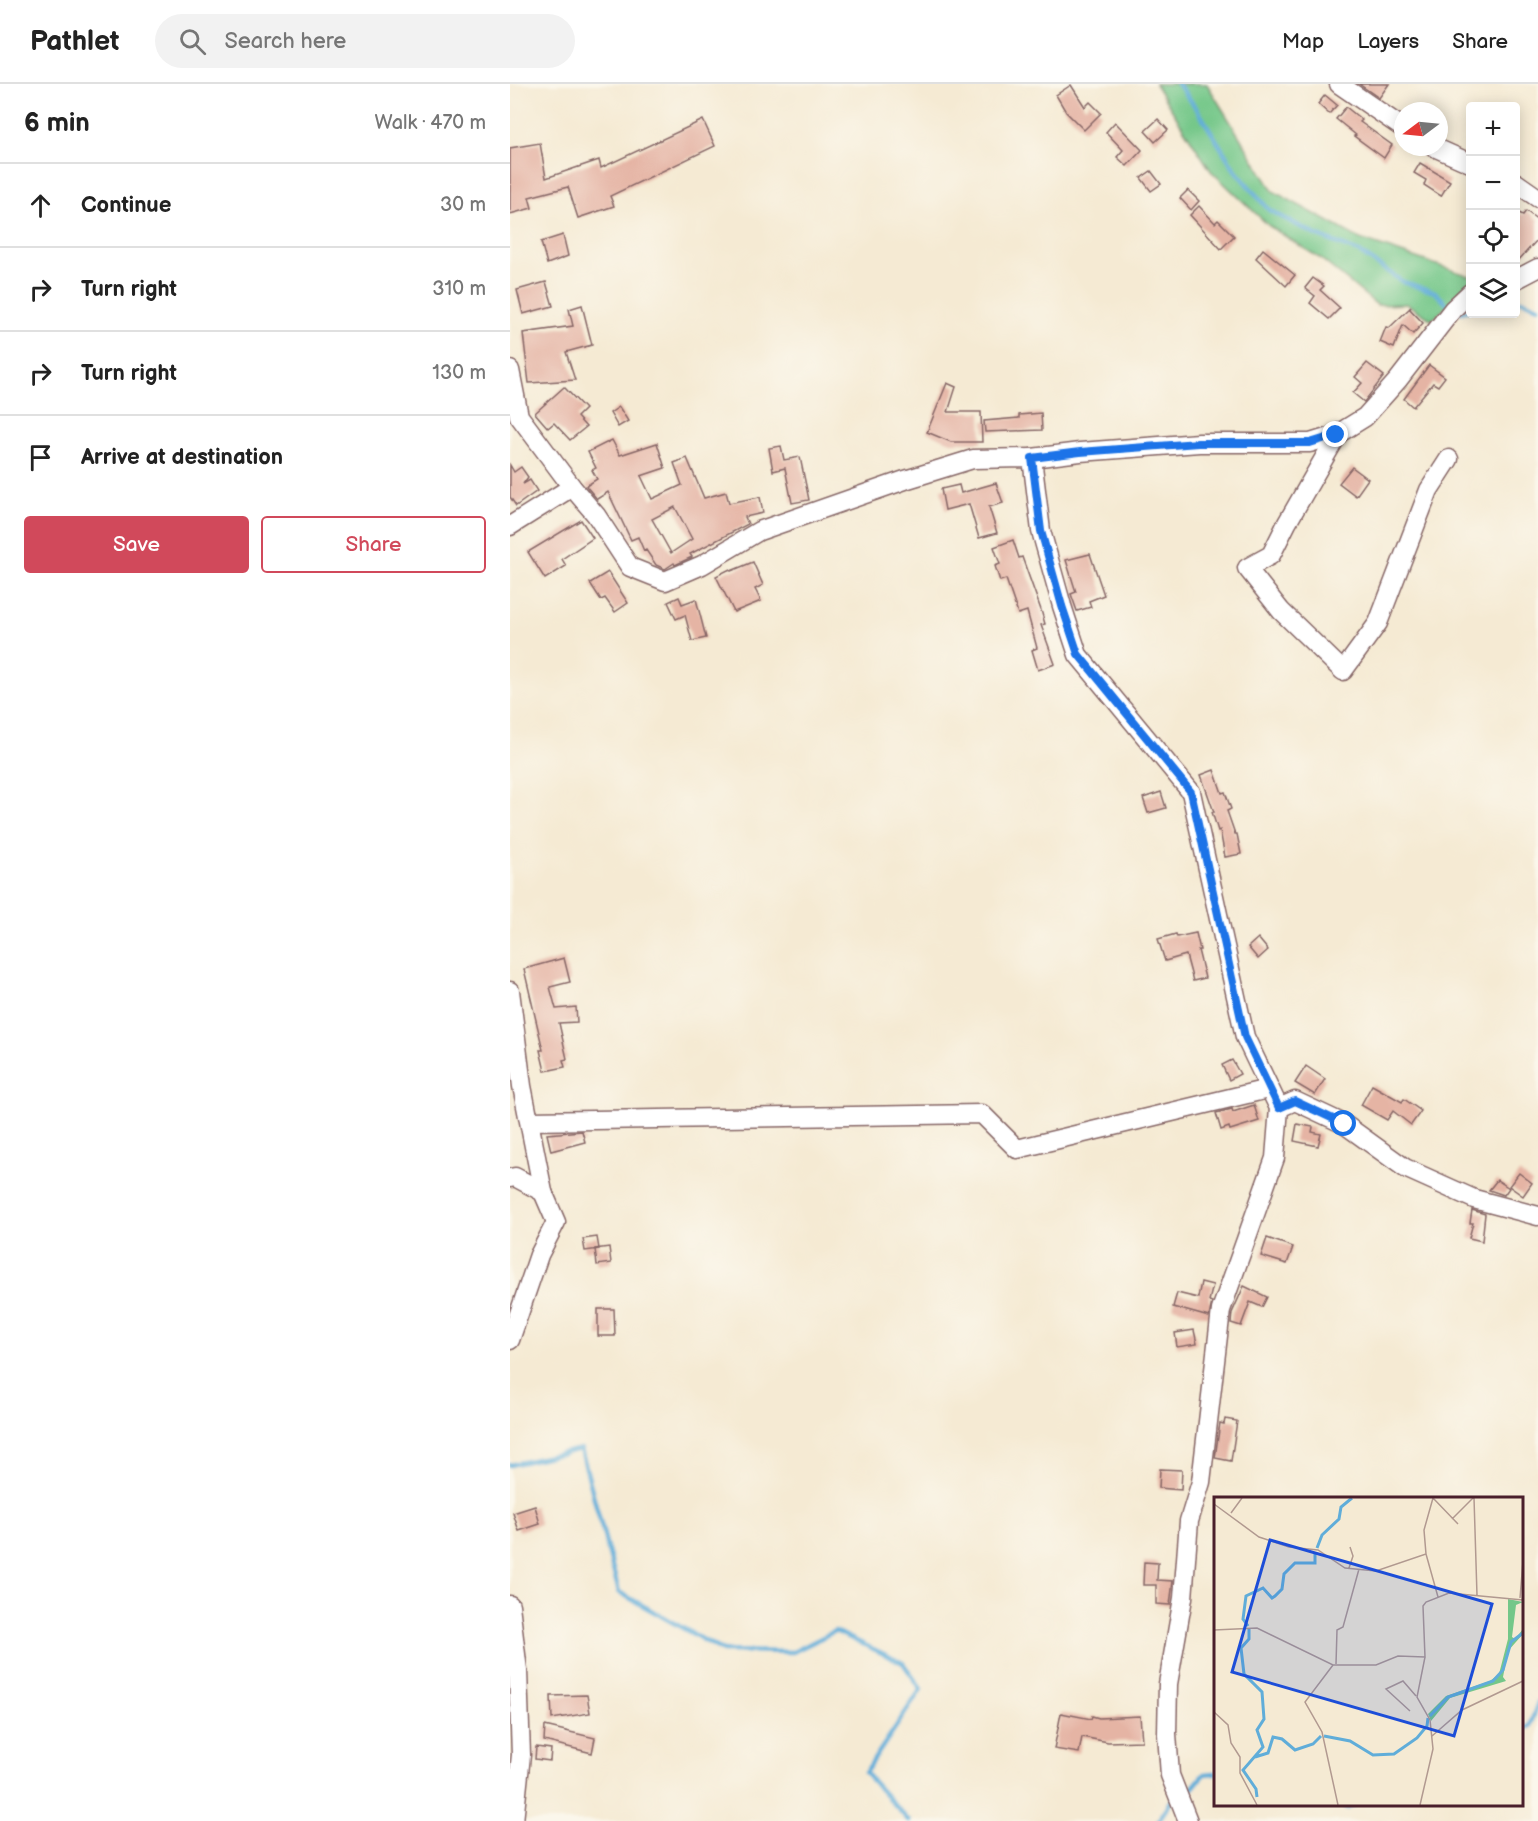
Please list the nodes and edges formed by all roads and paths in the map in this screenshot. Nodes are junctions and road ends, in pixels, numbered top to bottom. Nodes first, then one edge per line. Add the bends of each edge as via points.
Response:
1 (1339, 84) edge
2 (1394, 122) edge
3 (1448, 154) edge
4 (1466, 162) edge
5 (1520, 185) edge
6 (1538, 198) edge
7 (1538, 268) edge
8 (1520, 277) edge
9 (1466, 297) edge
10 (510, 370) edge
11 (1338, 434) junction
12 (1032, 458) junction
13 (1449, 459) dead end
14 (572, 488) junction
15 (510, 526) edge
16 (510, 991) edge
17 (1268, 1089) junction
18 (1279, 1108) junction
19 (530, 1121) junction
20 (510, 1178) edge
21 (543, 1192) junction
22 (1538, 1216) edge
23 (510, 1340) edge
24 (510, 1605) edge
25 (514, 1821) edge
26 (1188, 1821) edge

1 - 2 street
3 - 4 street
5 - 6 street
7 - 8 street
9 - 11 street via 1365,417
10 - 14 street via 519,416
11 - 12 street via 1310,443 1198,443
11 - 13 street via 1271,555 1247,568 1281,611 1343,671 1377,623 1429,490
12 - 14 street via 973,459 905,480 759,531 702,565 665,581 630,567 596,515
12 - 17 street via 1041,531 1078,654 1191,792 1245,1037
14 - 15 street
16 - 19 street
17 - 18 street
17 - 19 street via 1017,1149 982,1114
18 - 22 street via 1295,1101 1344,1124 1405,1168 1474,1199
18 - 26 street via 1275,1158 1221,1310 1201,1482 1190,1521 1183,1598 1168,1684 1170,1775
19 - 21 street
20 - 21 street
21 - 23 street via 556,1222 539,1255
24 - 25 street via 518,1671 521,1755

